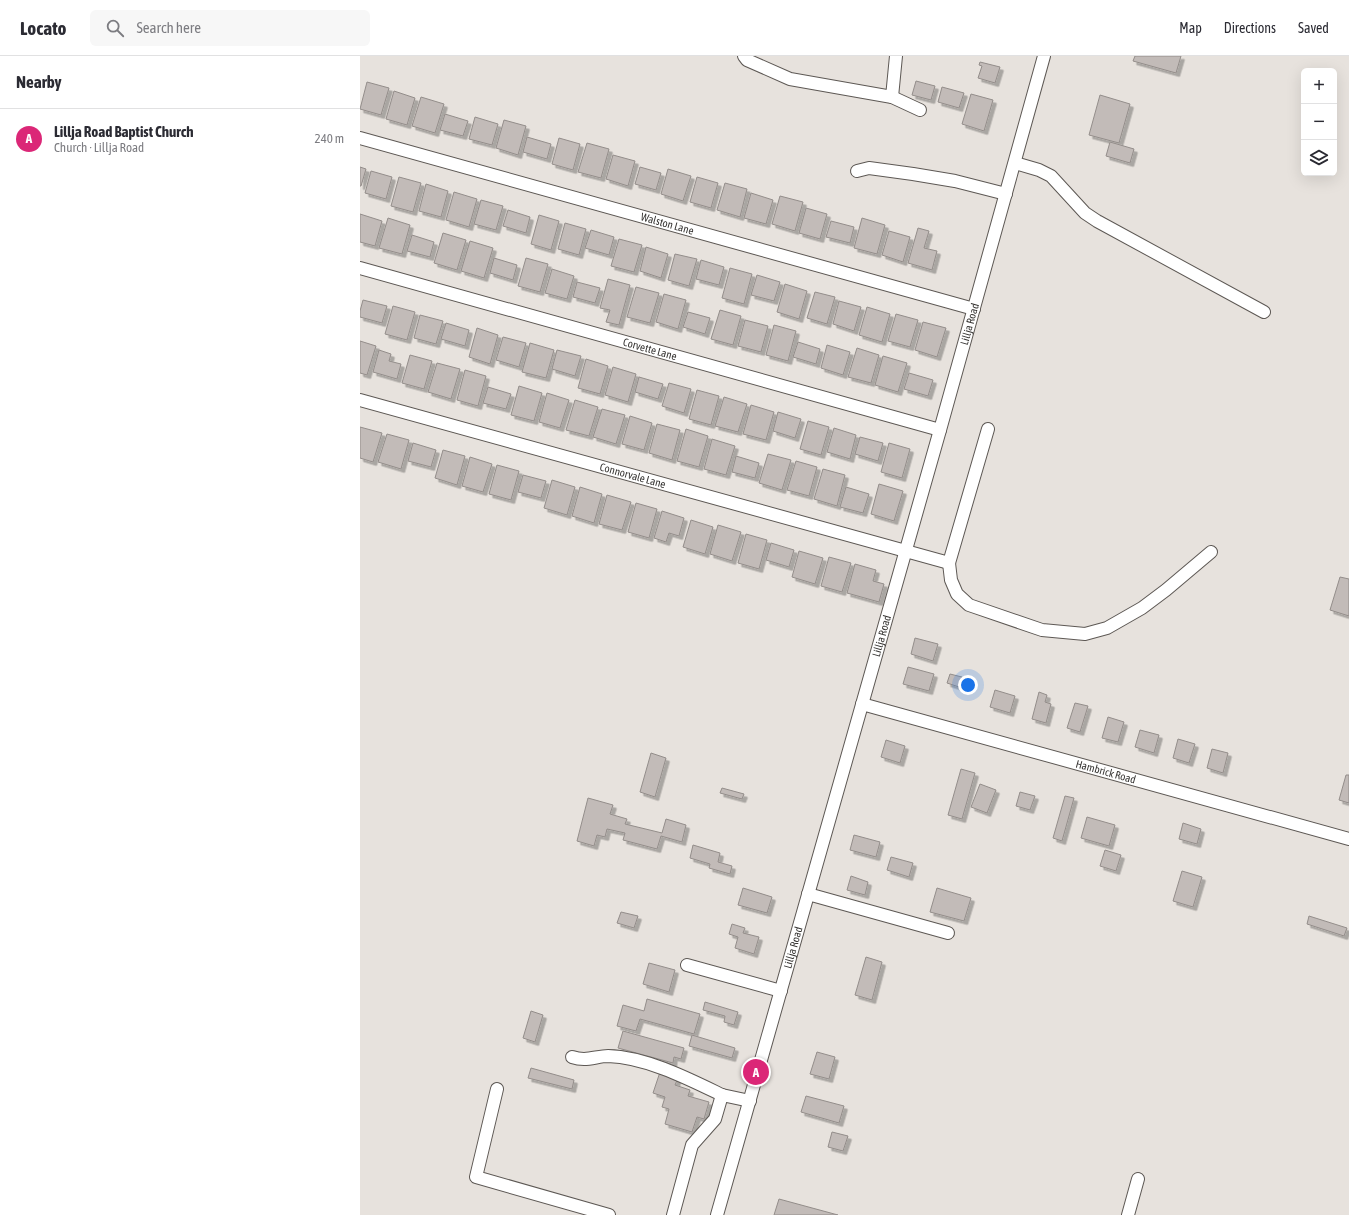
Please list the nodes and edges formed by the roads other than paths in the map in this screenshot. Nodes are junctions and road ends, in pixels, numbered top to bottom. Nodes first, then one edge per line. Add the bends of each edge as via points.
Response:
1 (744, 56) edge
2 (896, 56) edge
3 (1044, 56) edge
4 (892, 97) junction
5 (920, 110) dead end
6 (360, 138) edge
7 (1015, 163) junction
8 (857, 171) dead end
9 (1006, 194) junction
10 (360, 268) edge
11 (974, 309) junction
12 (1264, 312) dead end
13 (360, 400) edge
14 (988, 429) dead end
15 (940, 430) junction
16 (905, 551) junction
17 (1210, 552) dead end
18 (949, 563) junction
19 (862, 704) junction
20 (1349, 839) edge
21 (808, 894) junction
22 (948, 933) dead end
23 (687, 965) dead end
24 (781, 991) junction
25 (572, 1057) dead end
26 (497, 1089) dead end
27 (722, 1095) junction
28 (750, 1101) junction
29 (1138, 1179) dead end
30 (609, 1215) edge
31 (673, 1215) edge
32 (718, 1215) edge
33 (1128, 1215) edge

1 - 4 street via 747,60 790,79
2 - 4 street
3 - 7 street, Lillja Road
4 - 5 street
6 - 11 street, Walston Lane
7 - 9 street, Lillja Road
7 - 12 street via 1051,176 1085,213 1097,221
8 - 9 street via 869,168 913,174
9 - 11 street, Lillja Road
10 - 15 street, Corvette Lane
11 - 15 street, Lillja Road
13 - 16 street, Connorvale Lane
14 - 18 street
15 - 16 street, Lillja Road
16 - 18 street, Connorvale Lane
16 - 19 street, Lillja Road
17 - 18 street via 1142,608 1107,628 1085,634 1042,630 969,605 957,594 951,580
19 - 20 street, Hambrick Road
19 - 21 street, Lillja Road
21 - 22 street
21 - 24 street, Lillja Road
23 - 24 street
24 - 28 street, Lillja Road
25 - 27 street via 629,1058 690,1079
26 - 30 street via 476,1177
27 - 28 street
27 - 31 street via 715,1119 692,1145
28 - 32 street, Lillja Road
29 - 33 street

